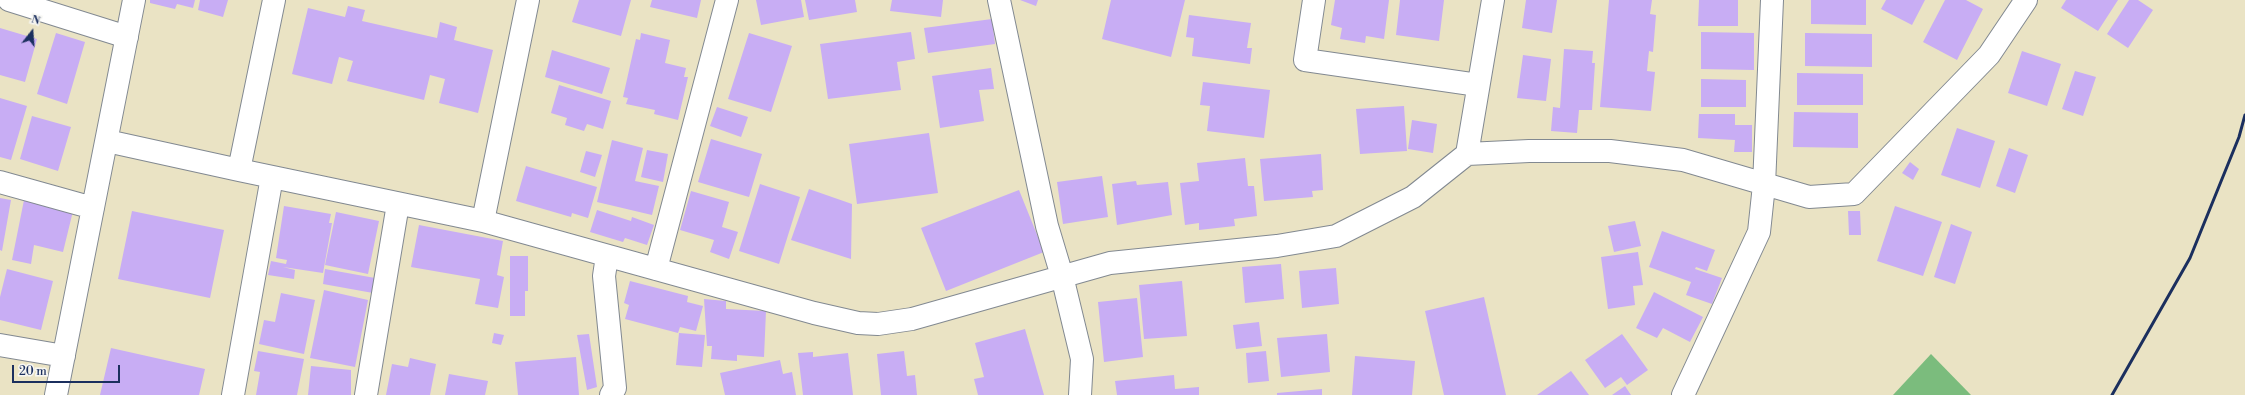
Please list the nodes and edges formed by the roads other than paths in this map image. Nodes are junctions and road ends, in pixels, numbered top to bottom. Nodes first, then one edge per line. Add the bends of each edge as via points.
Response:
1 (9, 0) edge
2 (134, 0) edge
3 (274, 0) edge
4 (528, 0) edge
5 (727, 0) edge
6 (999, 0) edge
7 (1314, 0) edge
8 (1493, 0) edge
9 (1772, 0) edge
10 (2026, 0) edge
11 (127, 37) junction
12 (1478, 85) junction
13 (106, 141) junction
14 (1467, 154) junction
15 (239, 170) junction
16 (272, 177) junction
17 (0, 182) edge
18 (1764, 185) junction
19 (398, 204) junction
20 (93, 208) junction
21 (483, 221) junction
22 (607, 256) junction
23 (656, 269) junction
24 (1062, 276) junction
25 (0, 345) edge
26 (64, 356) junction
27 (56, 395) edge
28 (233, 395) edge
29 (366, 395) edge
30 (611, 395) edge
31 (1080, 395) edge
32 (1683, 395) edge

1 - 11 street
2 - 11 street
3 - 15 street
4 - 21 street
5 - 23 street
6 - 24 street via 1047,226
7 - 12 street via 1305,60
8 - 12 street
9 - 18 street
10 - 18 street via 1989,55 1854,194 1809,197
11 - 13 street
12 - 14 street
13 - 15 street
13 - 20 street
14 - 18 street via 1529,150 1610,152 1683,160
14 - 24 street via 1413,197 1336,236 1277,246 1110,262
15 - 16 street
16 - 19 street
16 - 28 street
17 - 20 street
18 - 32 street via 1759,232
19 - 21 street
19 - 29 street
20 - 26 street
21 - 22 street
22 - 23 street
22 - 30 street via 604,276 615,388
23 - 24 street via 829,316 858,323 878,324 912,319
24 - 31 street via 1082,359
25 - 26 street
26 - 27 street

